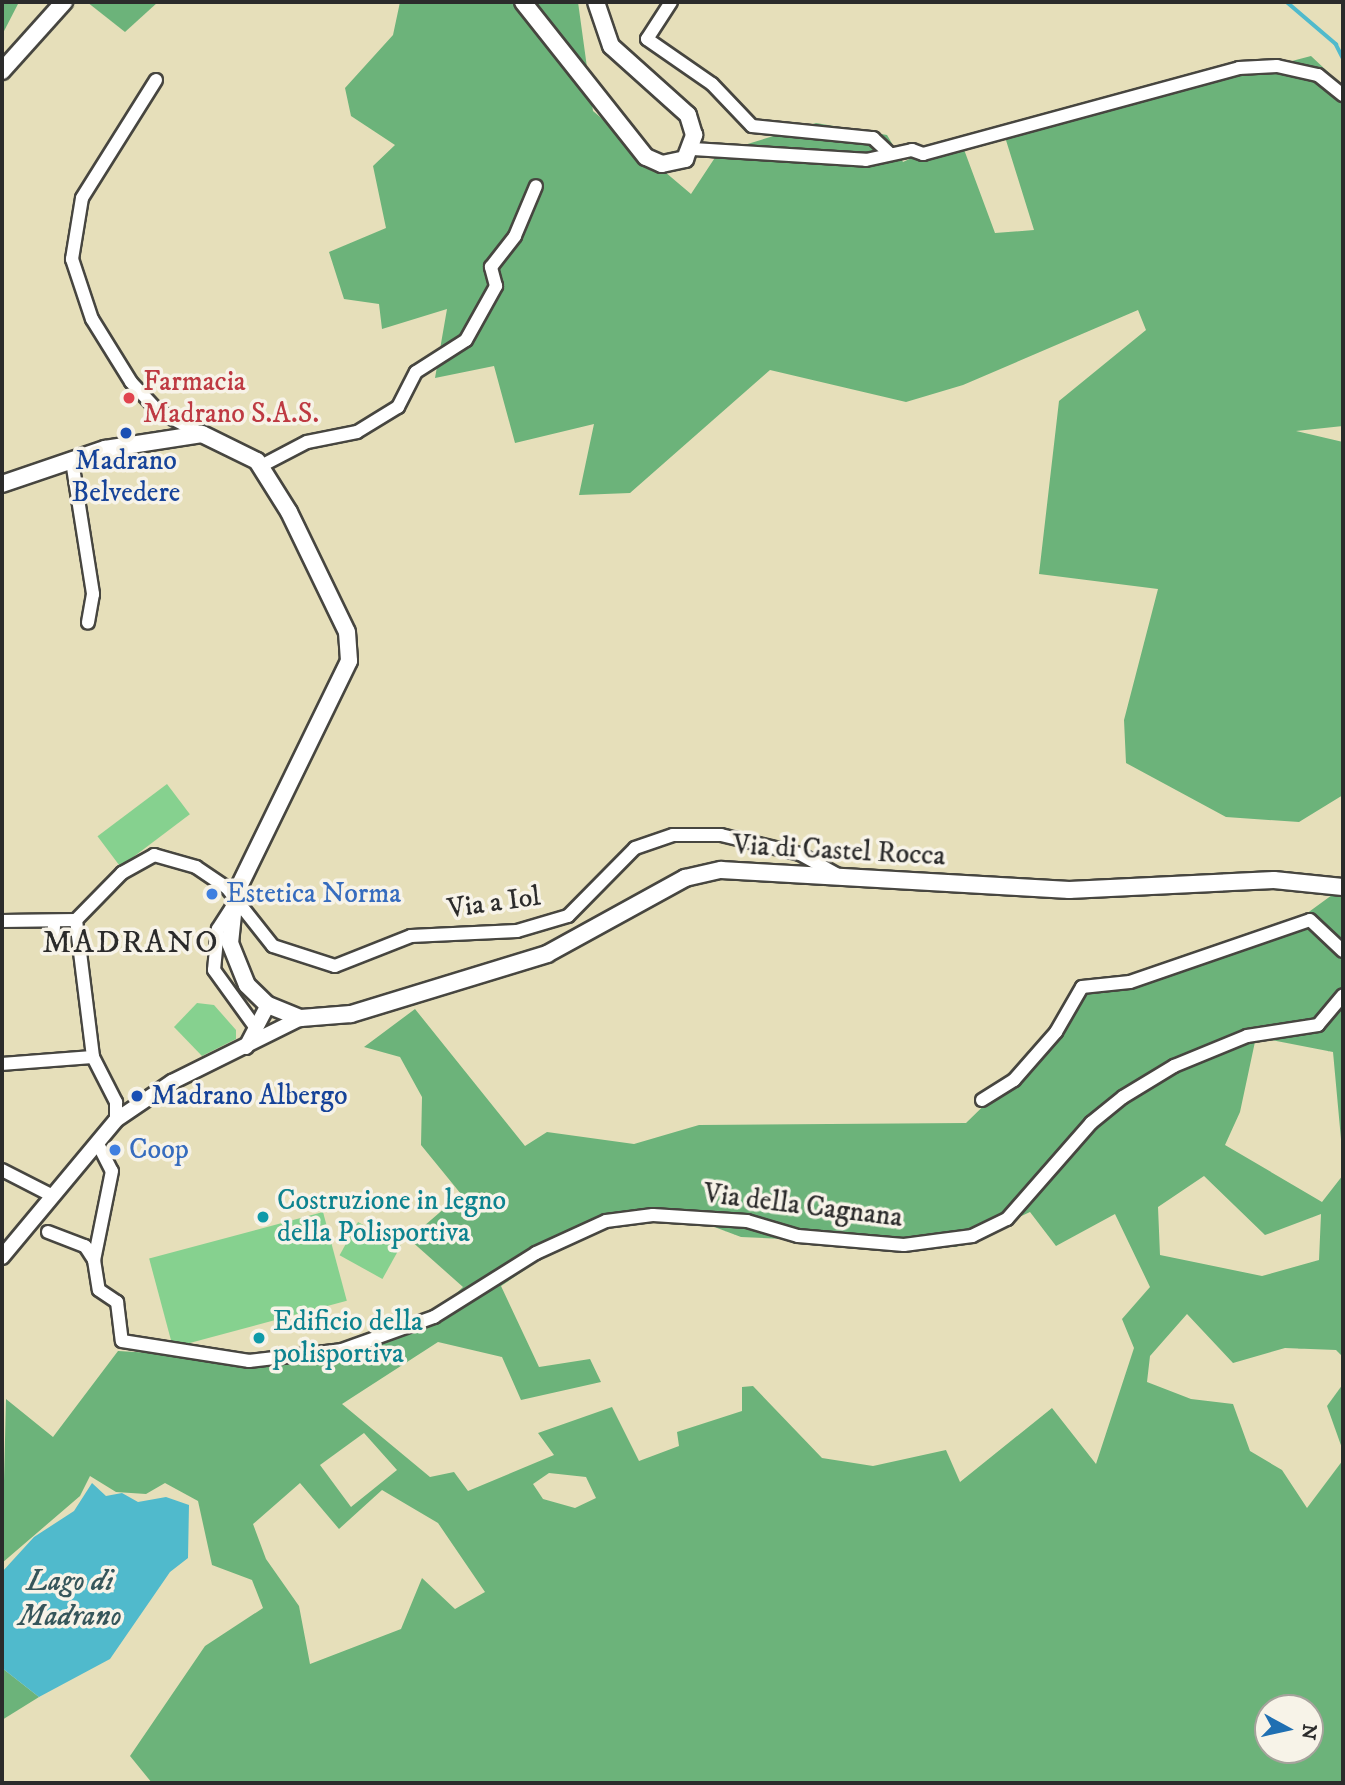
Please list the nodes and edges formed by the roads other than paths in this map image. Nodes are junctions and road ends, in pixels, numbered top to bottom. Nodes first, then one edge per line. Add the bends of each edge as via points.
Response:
1 (64, 2) edge
2 (523, 2) edge
3 (671, 2) edge
4 (601, 6) edge
5 (2, 71) edge
6 (156, 80) dead end
7 (1343, 95) edge
8 (693, 149) junction
9 (890, 154) junction
10 (536, 186) dead end
11 (202, 434) junction
12 (72, 461) junction
13 (261, 466) junction
14 (2, 484) edge
15 (88, 623) dead end
16 (842, 877) junction
17 (1342, 885) edge
18 (234, 900) junction
19 (76, 920) junction
20 (2, 921) edge
21 (54, 924) junction
22 (53, 945) dead end
23 (1343, 951) edge
24 (1343, 995) edge
25 (268, 1005) junction
26 (301, 1018) junction
27 (253, 1024) junction
28 (246, 1047) junction
29 (93, 1056) junction
30 (2, 1064) edge
31 (982, 1100) dead end
32 (116, 1120) junction
33 (98, 1144) junction
34 (2, 1170) edge
35 (49, 1194) junction
36 (48, 1232) dead end
37 (2, 1257) edge
38 (94, 1260) junction

1 - 5 main road
2 - 8 main road via 646,158 674,164
3 - 9 street via 647,39 712,84 752,126 873,138
4 - 8 main road via 611,46 629,67 688,115
6 - 11 street via 82,198 72,259 92,319 131,382 158,411
7 - 9 street via 1318,75 1277,66 1239,68 1043,126 941,151
8 - 9 street via 866,160
10 - 13 street via 515,236 491,267 496,286 466,340 416,372 398,407 378,420 357,432 274,454
11 - 12 main road, Via di Castel Rocca via 156,437
11 - 13 main road, Via di Castel Rocca via 244,450
12 - 14 main road, Via di Castel Rocca
12 - 15 street via 93,594
13 - 18 main road, Via di Castel Rocca via 342,621 349,661
16 - 17 main road, Via di Castel Rocca via 1069,890 1273,880
16 - 18 street, Via a Iol via 800,854 721,835 673,835 635,848 568,916 517,931 411,936 335,966 272,946
16 - 26 main road, Via di Castel Rocca via 721,870 685,878 547,954 351,1014
18 - 19 street via 196,867 154,855 122,873
18 - 25 main road, Via di Castel Rocca via 232,957 247,985
18 - 27 street, Via di Castel Rocca via 218,929 214,970
19 - 21 street
19 - 29 street
20 - 21 street
21 - 22 street
23 - 31 street via 1310,920 1130,982 1082,988 1056,1031 1014,1080
24 - 38 street, Via della Cagnana via 1318,1025 1247,1035 1174,1066 1123,1097 1091,1123 1007,1219 972,1237 880,1243 798,1236 747,1221 653,1215 606,1221 434,1317 342,1350 249,1361 122,1341 117,1302 99,1290
25 - 26 main road, Via di Castel Rocca
25 - 27 street
26 - 28 street
27 - 28 street
28 - 32 street via 172,1082
29 - 30 street
29 - 32 street via 116,1102
32 - 33 street
33 - 35 street
33 - 38 street via 112,1171
34 - 35 street
35 - 37 street via 31,1224
36 - 38 street via 85,1247

